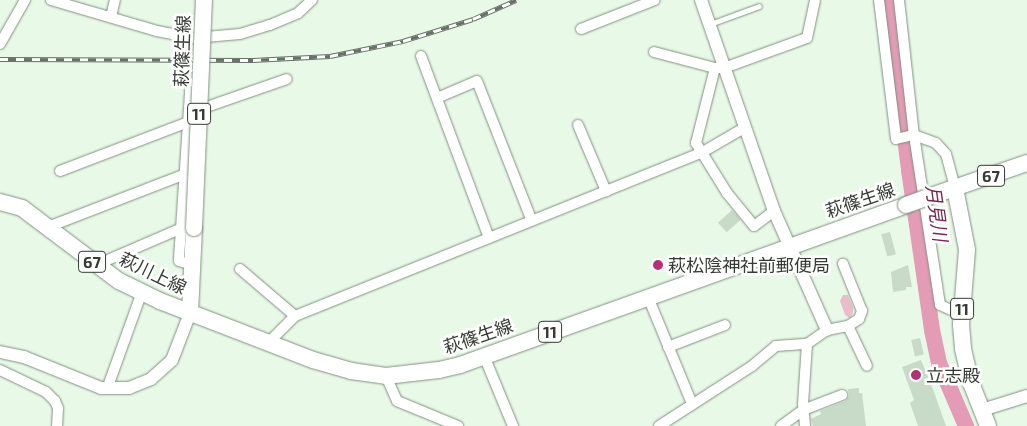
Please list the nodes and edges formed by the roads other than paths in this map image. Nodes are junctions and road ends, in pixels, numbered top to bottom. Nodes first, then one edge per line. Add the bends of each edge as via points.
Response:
1 (25, 0) edge
2 (51, 0) edge
3 (115, 0) edge
4 (204, 0) edge
5 (312, 0) edge
6 (655, 0) edge
7 (701, 0) edge
8 (879, 0) edge
9 (899, 0) edge
10 (815, 2) dead end
11 (759, 6) dead end
12 (111, 17) junction
13 (710, 25) junction
14 (581, 29) dead end
15 (0, 44) edge
16 (654, 52) dead end
17 (421, 56) dead end
18 (720, 68) junction
19 (191, 78) dead end
20 (287, 79) dead end
21 (437, 98) junction
22 (188, 118) junction
23 (578, 125) dead end
24 (744, 128) junction
25 (914, 135) junction
26 (701, 153) junction
27 (1027, 163) edge
28 (60, 171) dead end
29 (185, 174) junction
30 (955, 188) junction
31 (606, 191) junction
32 (0, 202) edge
33 (774, 211) junction
34 (532, 221) junction
35 (48, 227) junction
36 (188, 228) junction
37 (489, 238) junction
38 (788, 246) junction
39 (843, 264) dead end
40 (96, 266) junction
41 (240, 269) dead end
42 (142, 292) junction
43 (648, 297) junction
44 (190, 313) junction
45 (962, 315) junction
46 (295, 316) junction
47 (725, 325) dead end
48 (848, 326) junction
49 (826, 330) junction
50 (268, 343) junction
51 (807, 344) junction
52 (668, 347) junction
53 (0, 352) edge
54 (484, 356) junction
55 (867, 366) dead end
56 (0, 370) edge
57 (386, 376) junction
58 (108, 389) junction
59 (842, 395) dead end
60 (1027, 396) edge
61 (692, 404) junction
62 (803, 410) junction
63 (982, 410) junction
64 (57, 426) edge
65 (458, 426) edge
66 (513, 426) edge
67 (659, 426) edge
68 (781, 426) edge
69 (805, 426) edge
70 (988, 426) edge

1 - 15 street
2 - 12 street
3 - 12 street
4 - 36 main road, 萩篠生線 / 11, bridge
5 - 12 street via 298,13 270,25 240,34 194,38
6 - 14 street
7 - 13 street
8 - 25 street via 896,139
9 - 25 street
10 - 18 street via 807,38
11 - 13 lane
13 - 18 street
16 - 18 street
17 - 21 street
18 - 24 street
18 - 26 street via 696,144
19 - 22 street
20 - 22 street
21 - 34 street via 477,81
21 - 37 street
22 - 28 street
22 - 29 street
23 - 31 street
24 - 26 street
24 - 33 street
25 - 30 street via 936,143 946,154
25 - 45 street via 940,305
26 - 31 street
26 - 33 street via 754,226
27 - 30 main road, 67
29 - 35 street
29 - 36 street
30 - 38 main road, 萩篠生線 / 11, bridge
30 - 45 main road, 11 via 967,250
31 - 34 street
32 - 35 main road, 萩川上線 / 67 via 22,208
33 - 38 street
34 - 37 street
35 - 40 main road, 萩川上線 / 67
36 - 40 street
36 - 44 main road, 萩篠生線 / 11 via 192,265
37 - 46 street
38 - 43 main road, 萩篠生線 / 11
38 - 49 street
39 - 48 street via 862,311 859,319
40 - 42 main road, 萩川上線 / 67
41 - 46 street
42 - 44 main road, 萩川上線 / 67
42 - 58 street
43 - 52 street
43 - 54 main road, 萩篠生線 / 11
44 - 50 main road, 萩篠生線 / 11
44 - 58 street via 175,352 162,371 140,385
45 - 63 main road, 11 via 967,368
46 - 50 street
47 - 52 street
48 - 49 street
48 - 55 street
49 - 51 street
50 - 57 main road, 萩篠生線 / 11 via 351,371
51 - 61 street via 776,346 752,366
51 - 62 street
52 - 61 street
53 - 58 street via 24,357
54 - 57 main road, 萩篠生線 / 11 via 439,370
54 - 66 street
56 - 64 street via 46,392 58,408
57 - 65 street via 397,401
59 - 62 street
60 - 63 street
61 - 67 street
62 - 68 street
62 - 69 street
63 - 70 main road, 11

